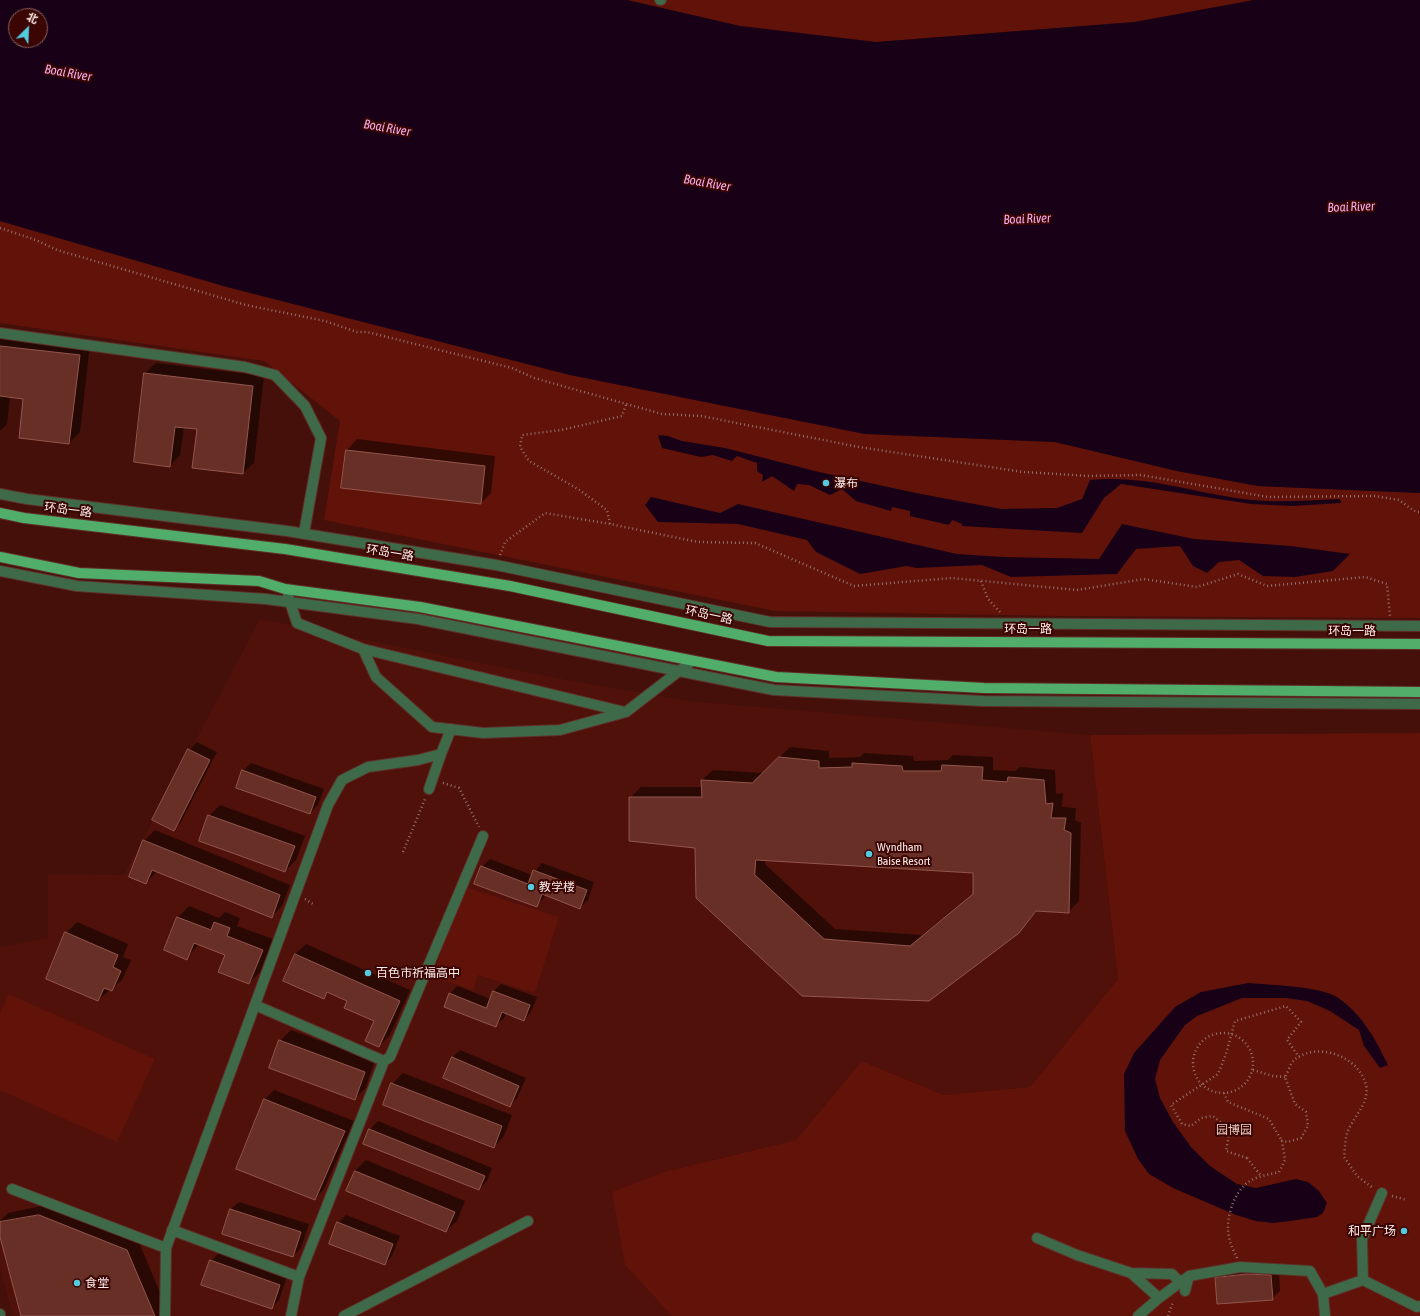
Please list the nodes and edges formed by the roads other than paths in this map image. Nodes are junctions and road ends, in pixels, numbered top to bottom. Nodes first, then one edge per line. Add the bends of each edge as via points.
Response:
1 (0, 333) edge
2 (0, 494) edge
3 (0, 513) edge
4 (304, 533) junction
5 (0, 557) edge
6 (0, 570) edge
7 (285, 589) junction
8 (289, 602) junction
9 (1420, 626) edge
10 (1420, 644) edge
11 (362, 649) junction
12 (692, 661) junction
13 (679, 671) junction
14 (1420, 692) edge
15 (1420, 704) edge
16 (626, 712) junction
17 (451, 729) junction
18 (441, 754) junction
19 (431, 784) road end
20 (483, 836) road end
21 (255, 1005) junction
22 (384, 1061) junction
23 (12, 1189) dead end
24 (1382, 1193) road end
25 (528, 1221) dead end
26 (172, 1230) junction
27 (1037, 1238) dead end
28 (166, 1248) junction
29 (1131, 1273) junction
30 (299, 1277) junction
31 (1363, 1280) junction
32 (1183, 1287) junction
33 (1323, 1294) junction
34 (1159, 1298) junction
35 (1420, 1306) edge
36 (165, 1316) edge
37 (291, 1316) edge
38 (344, 1316) edge
39 (1138, 1316) edge
40 (1325, 1316) edge

1 - 4 street via 245,367 275,376 305,406 321,438
2 - 4 street
3 - 10 main road, 环岛一路 via 284,549 510,586 768,641
4 - 9 street via 496,565 770,622
5 - 7 main road via 79,573 259,581
6 - 8 street via 77,586
7 - 8 street
7 - 12 main road via 420,607
8 - 11 street via 297,623
8 - 13 street via 418,619
11 - 16 street
11 - 17 street via 376,677 432,727
12 - 13 street
12 - 14 main road via 776,677 984,688
13 - 15 street via 774,690 983,701
13 - 16 street
16 - 17 street via 560,730 483,733
17 - 18 street
18 - 19 street
18 - 21 street via 368,767 342,780 328,805
20 - 22 street via 390,1057
21 - 22 street
21 - 26 street
22 - 30 street
23 - 28 street
24 - 31 street via 1362,1239
25 - 38 street
26 - 28 street
26 - 30 street
27 - 29 street
28 - 36 street
29 - 32 street via 1172,1274
29 - 34 street
30 - 37 street
31 - 33 street
31 - 35 street via 1416,1307
32 - 33 street via 1189,1276 1240,1267 1310,1271
32 - 34 street
33 - 40 street
34 - 39 street

